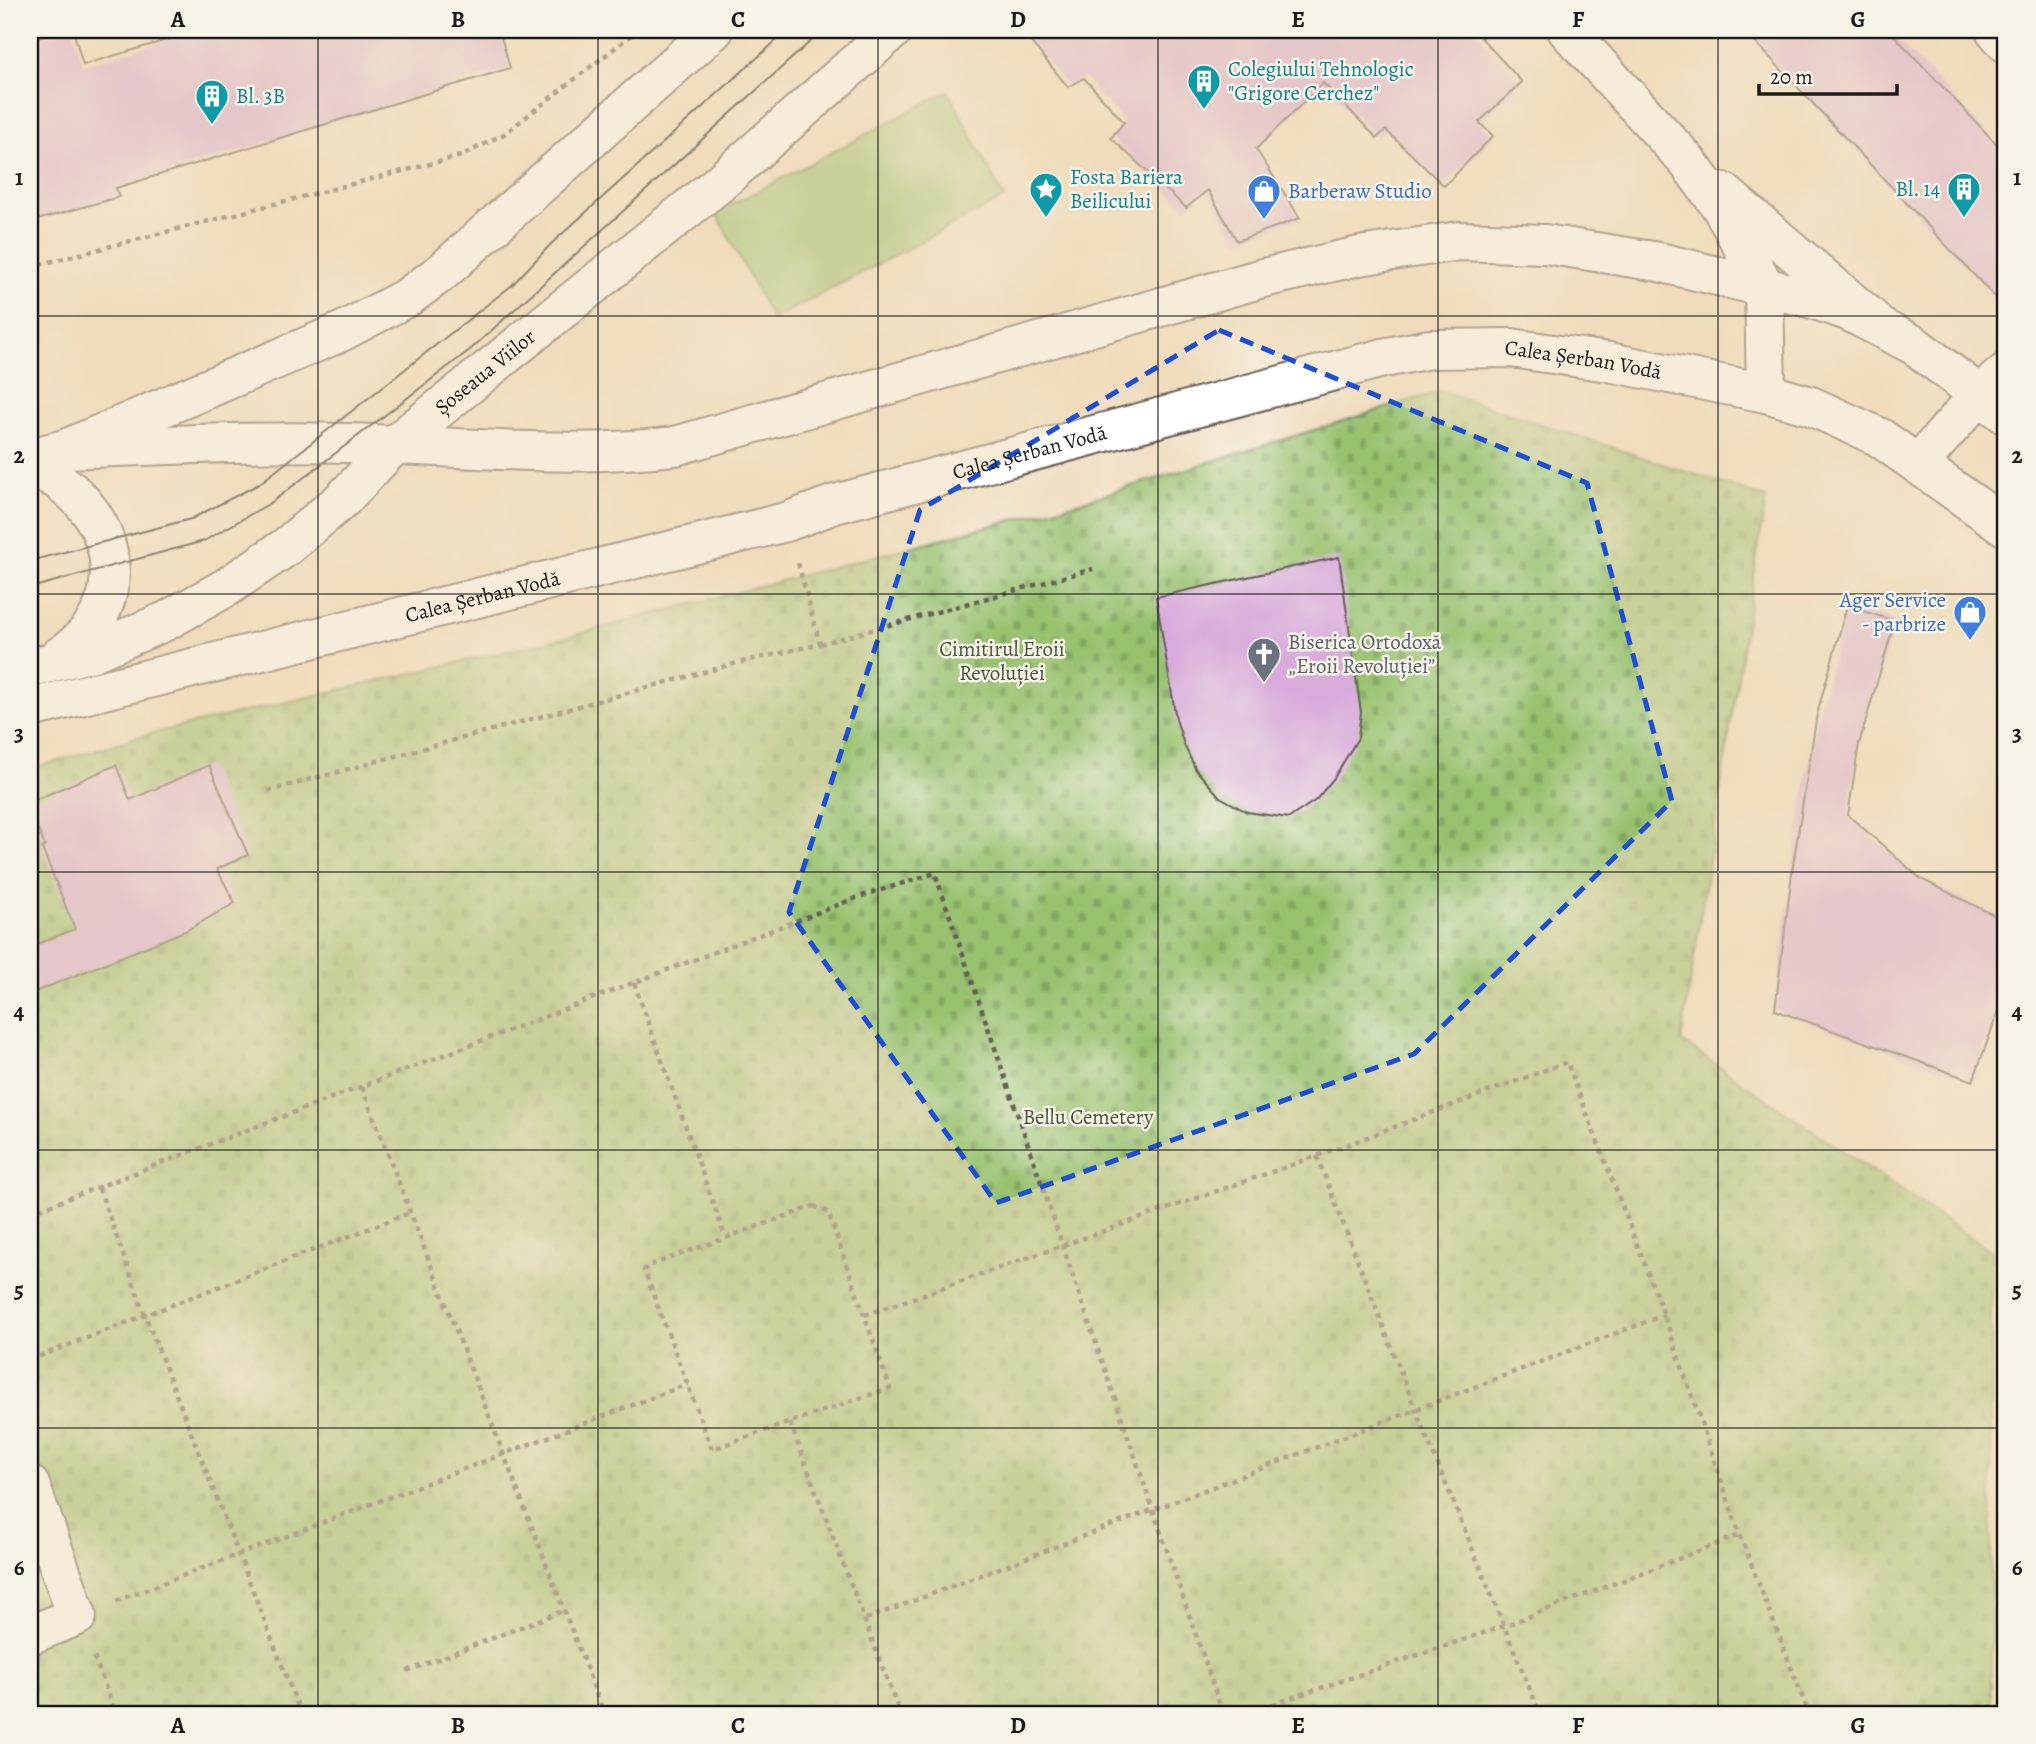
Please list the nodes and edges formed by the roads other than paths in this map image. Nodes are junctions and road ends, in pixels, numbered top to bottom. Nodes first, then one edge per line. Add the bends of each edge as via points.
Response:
1 (715, 30) edge
2 (893, 30) edge
3 (1567, 30) edge
4 (1994, 30) edge
5 (2006, 43) edge
6 (1687, 161) junction
7 (1764, 285) junction
8 (1882, 327) junction
9 (1766, 393) junction
10 (1998, 394) edge
11 (394, 445) junction
12 (47, 453) edge
13 (1918, 464) junction
14 (30, 466) edge
15 (2006, 527) edge
16 (40, 666) edge
17 (30, 708) edge
18 (30, 1485) edge
19 (30, 1635) edge

1 - 12 main road via 408,297 341,332
2 - 11 main road, Șoseaua Viilor via 716,186
3 - 6 main road
4 - 5 main road
6 - 7 main road via 1721,207
6 - 8 main road
7 - 8 main road via 1848,311
7 - 9 main road
7 - 11 main road via 1545,244 1487,240 1414,246 1259,279 675,446 567,452
8 - 10 main road
9 - 13 main road, Calea Șerban Vodă via 1846,420
9 - 17 main road, Calea Șerban Vodă via 1523,350 1430,349 835,504 786,522
10 - 13 main road
11 - 12 main road via 313,442
11 - 16 main road, Șoseaua Viilor via 318,522 227,587 130,638
13 - 15 main road, Calea Șerban Vodă
14 - 16 main road via 67,487 81,501 104,540 110,566 104,611 94,627 76,646
18 - 19 main road via 77,1616

